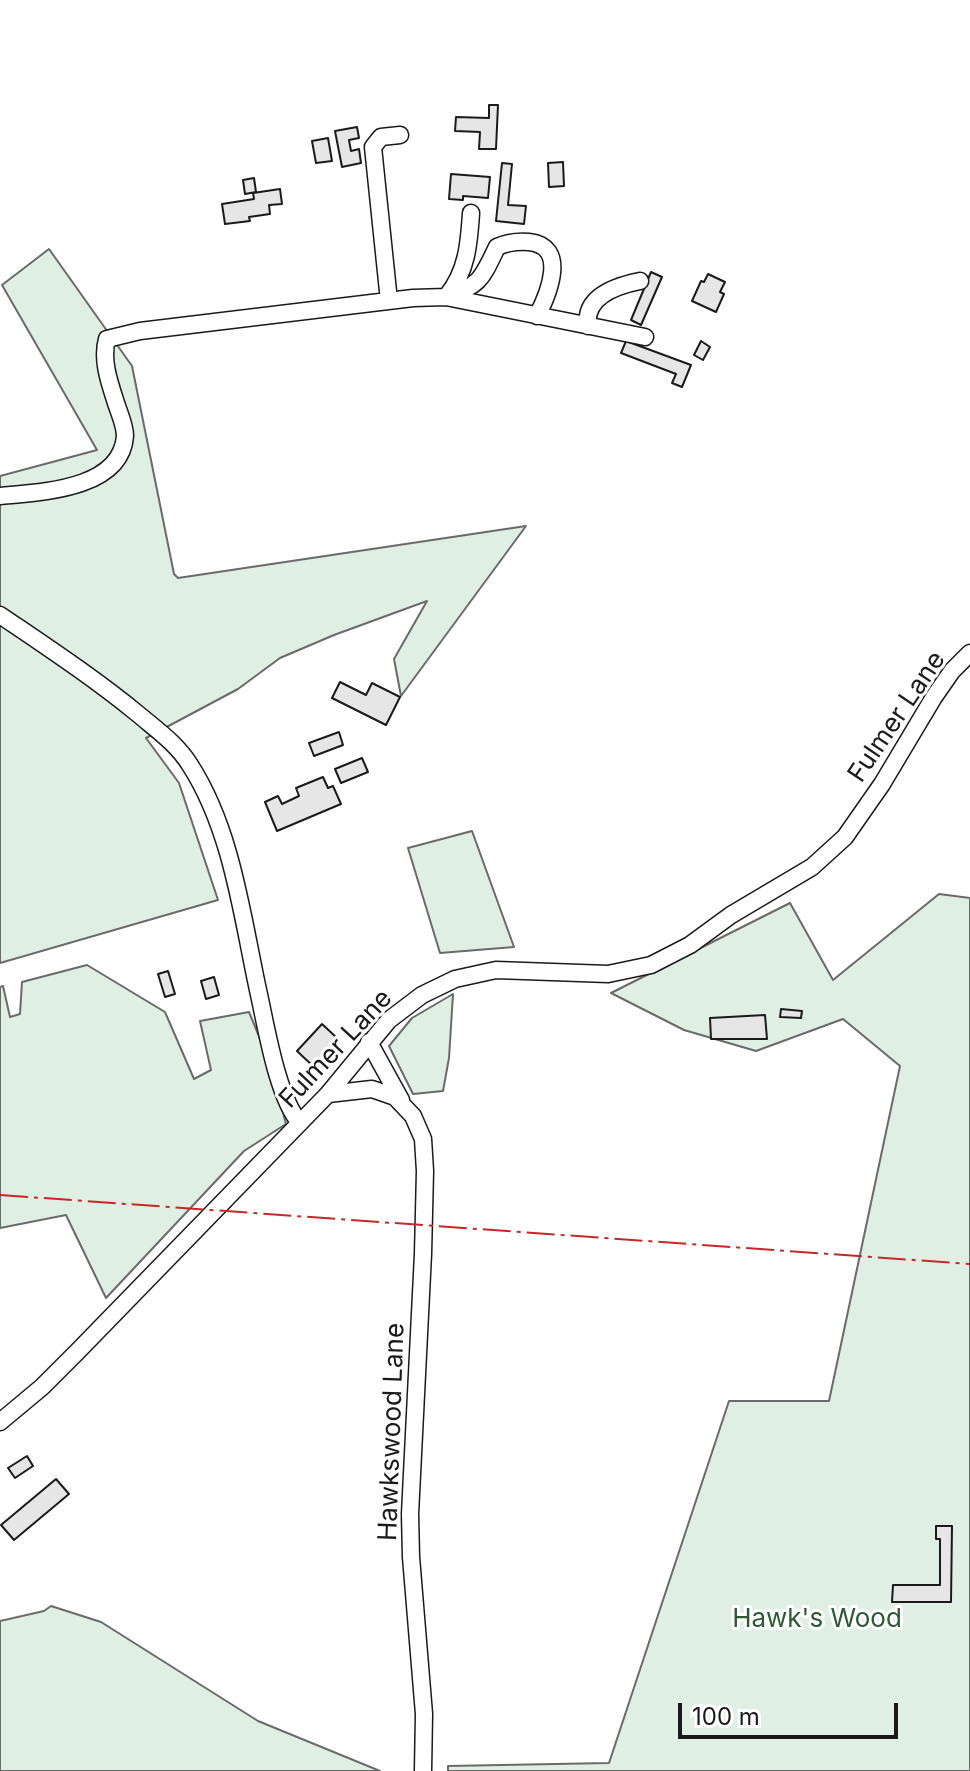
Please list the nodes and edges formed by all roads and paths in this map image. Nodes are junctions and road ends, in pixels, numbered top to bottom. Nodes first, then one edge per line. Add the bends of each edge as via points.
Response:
1 (400, 135) dead end
2 (471, 213) dead end
3 (640, 281) dead end
4 (446, 297) junction
5 (389, 301) junction
6 (544, 318) junction
7 (588, 326) junction
8 (645, 337) dead end
9 (0, 496) edge
10 (0, 615) edge
11 (970, 653) edge
12 (369, 1042) junction
13 (328, 1094) junction
14 (401, 1102) junction
15 (300, 1123) junction
16 (0, 1422) edge
17 (423, 1771) edge

1 - 5 street via 381,137 373,147
2 - 4 street via 463,271
3 - 7 street via 592,304
4 - 5 street
4 - 6 street
4 - 6 street via 480,281 497,247 512,241 540,244 548,248 553,269
5 - 9 street via 107,339 105,363 125,433 117,459 98,477 70,486
6 - 7 street
7 - 8 street
10 - 15 street via 98,682 168,739 189,764 218,824 283,1091
11 - 12 street, Fulmer Lane via 934,697 845,837 812,867 651,965 608,974 496,970 455,979 422,995
12 - 13 street, Fulmer Lane
12 - 14 street, Hawkswood Lane
13 - 14 street via 372,1089
13 - 15 street, Fulmer Lane
14 - 17 street, Hawkswood Lane via 423,1139 425,1171 410,1514
15 - 16 street, Fulmer Lane via 42,1387

